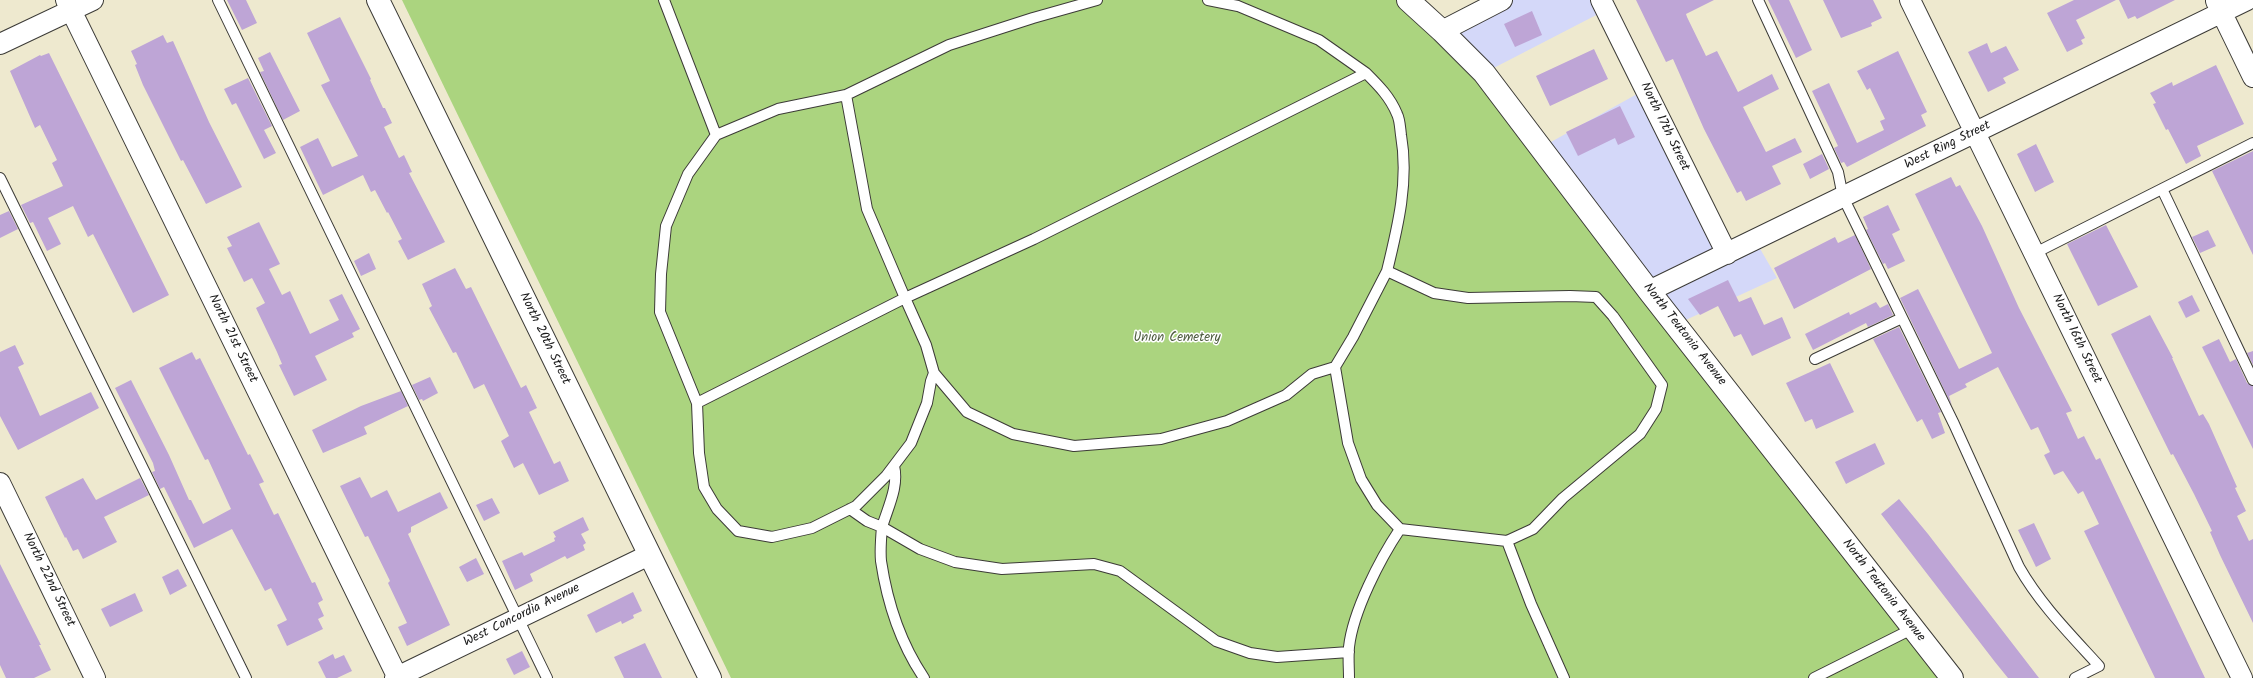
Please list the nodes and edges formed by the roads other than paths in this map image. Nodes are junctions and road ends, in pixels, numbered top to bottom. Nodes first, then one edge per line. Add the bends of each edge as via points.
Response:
1 (93, 0) edge
2 (218, 0) edge
3 (378, 0) edge
4 (664, 0) edge
5 (1097, 0) edge
6 (1208, 0) edge
7 (1408, 0) edge
8 (1502, 0) edge
9 (1601, 0) edge
10 (1758, 0) edge
11 (1910, 0) edge
12 (2247, 0) edge
13 (69, 5) edge
14 (2218, 6) edge
15 (1442, 31) junction
16 (0, 44) edge
17 (1366, 73) junction
18 (2253, 77) edge
19 (846, 95) junction
20 (1974, 133) junction
21 (716, 136) junction
22 (2253, 144) edge
23 (0, 178) edge
24 (2162, 189) junction
25 (1843, 197) junction
26 (1727, 254) junction
27 (2033, 254) junction
28 (1387, 271) junction
29 (1649, 291) junction
30 (904, 298) junction
31 (1902, 318) junction
32 (1815, 359) dead end
33 (1335, 367) junction
34 (934, 373) junction
35 (2253, 380) edge
36 (697, 403) junction
37 (894, 466) junction
38 (0, 483) edge
39 (850, 509) junction
40 (882, 527) junction
41 (1400, 529) junction
42 (1507, 541) junction
43 (649, 554) junction
44 (518, 618) junction
45 (1912, 629) junction
46 (1349, 652) junction
47 (95, 678) edge
48 (246, 678) edge
49 (397, 678) edge
50 (547, 678) edge
51 (710, 678) edge
52 (924, 678) edge
53 (1349, 678) edge
54 (1564, 678) edge
55 (1814, 678) edge
56 (1952, 678) edge
57 (2075, 678) edge
58 (2242, 678) edge

1 - 13 street
2 - 44 lane
3 - 43 main road, North 20th Street
4 - 21 lane
5 - 19 lane via 949,45
6 - 17 lane via 1238,6 1319,40
7 - 15 main road, North Teutonia Avenue
8 - 15 street
9 - 26 street, North 17th Street
10 - 25 lane via 1838,172
11 - 20 street, North 16th Street
12 - 14 street, West Ring Street
13 - 16 street
13 - 49 street, North 21st Street
14 - 18 street
14 - 20 street, West Ring Street
15 - 29 main road, North Teutonia Avenue via 1484,73
17 - 28 lane via 1386,93 1398,116 1403,147 1404,180 1397,230
17 - 30 lane via 1034,239
19 - 21 lane via 778,109
19 - 30 lane via 867,209
20 - 25 street, West Ring Street
20 - 27 street, North 16th Street
21 - 36 lane via 688,174 666,226 661,274 660,312
22 - 24 lane
23 - 48 lane
24 - 27 lane
24 - 35 lane
25 - 26 street, West Ring Street
25 - 31 lane
26 - 29 street, West Ring Street
27 - 58 street, North 16th Street
28 - 33 lane
28 - 42 lane via 1434,293 1461,297 1596,298 1613,316 1662,385 1656,409 1640,434 1563,498 1533,529
29 - 45 main road, North Teutonia Avenue
30 - 34 lane via 923,339
30 - 36 lane
31 - 32 lane
31 - 57 lane via 2019,567 2049,610 2099,666
33 - 34 lane via 1312,374 1286,395 1227,421 1161,439 1074,446 1013,434 967,412
33 - 41 lane via 1348,443 1361,479 1377,505
34 - 37 lane via 928,403 911,443
36 - 39 lane via 699,453 704,488 717,509 738,531 772,537 812,528
37 - 39 lane
37 - 40 lane via 897,476
38 - 47 street, North 22nd Street
39 - 40 lane via 867,521
40 - 46 lane via 920,549 955,562 1002,569 1094,564 1120,571 1216,641 1250,653 1277,657
40 - 52 lane via 881,560 893,613 915,665
41 - 42 lane
41 - 46 lane via 1382,556 1361,606
42 - 54 lane via 1531,604
43 - 44 street, West Concordia Avenue
43 - 51 main road, North 20th Street
44 - 49 street, West Concordia Avenue
44 - 50 lane
45 - 55 lane
45 - 56 main road, North Teutonia Avenue
46 - 53 lane

